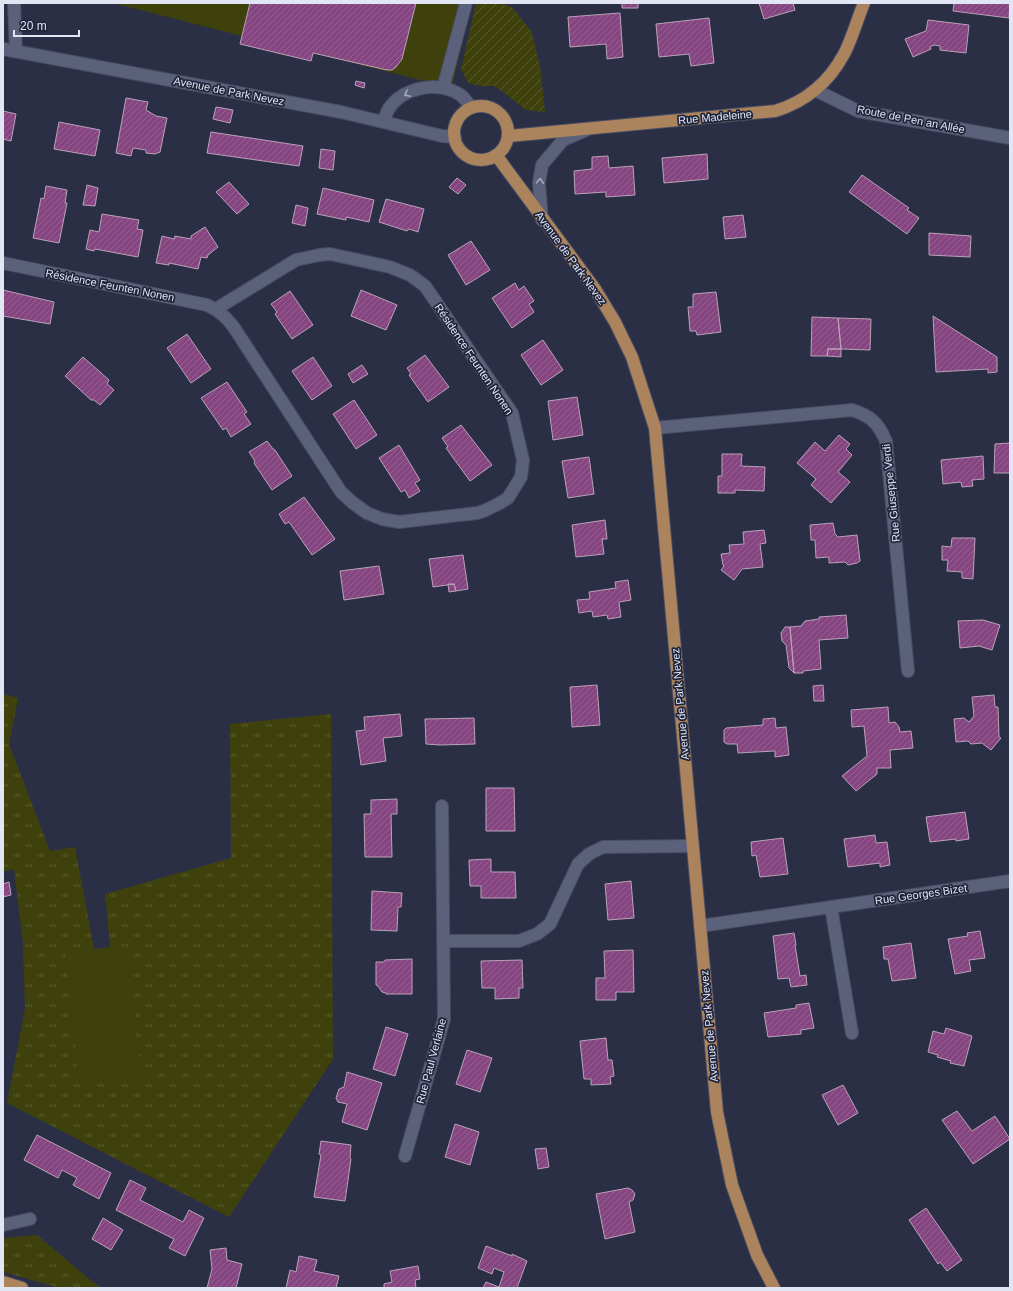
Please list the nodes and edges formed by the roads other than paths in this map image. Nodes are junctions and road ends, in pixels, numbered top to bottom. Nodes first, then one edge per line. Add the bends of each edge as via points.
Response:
1 (14, 3) edge
2 (466, 3) edge
3 (864, 3) edge
4 (3, 49) edge
5 (16, 51) junction
6 (443, 88) junction
7 (815, 90) junction
8 (471, 108) junction
9 (384, 122) junction
10 (591, 128) junction
11 (509, 136) junction
12 (455, 137) junction
13 (1010, 138) edge
14 (496, 155) junction
15 (542, 220) junction
16 (3, 264) edge
17 (216, 309) junction
18 (655, 428) junction
19 (908, 671) dead end
20 (442, 806) dead end
21 (693, 846) junction
22 (1010, 881) edge
23 (831, 907) junction
24 (700, 926) junction
25 (443, 941) junction
26 (852, 1033) dead end
27 (405, 1156) dead end
28 (30, 1220) dead end
29 (3, 1225) edge
30 (3, 1282) edge
31 (22, 1288) edge
32 (774, 1288) edge

1 - 5 street
2 - 6 street
3 - 7 main road, Rue Madeleine via 844,54
4 - 5 street, Avenue de Park Nevez
5 - 9 street, Avenue de Park Nevez
6 - 8 street via 460,94
6 -> 9 street via 421,88 402,96 389,110
7 - 10 main road, Rue Madeleine via 789,107 775,111
7 - 13 street, Route de Pen an Allée via 858,111
8 - 11 main road via 492,108 505,119
8 - 12 main road via 460,115 453,131
9 - 12 street, Avenue de Park Nevez
10 - 11 main road, Rue Madeleine
15 -> 10 street via 539,183 542,165 563,140
11 - 14 main road via 502,152
12 - 14 main road via 457,147 470,159 487,160
14 - 15 main road, Avenue de Park Nevez
15 - 18 main road, Avenue de Park Nevez via 595,289 615,322 632,357
16 - 17 street, Résidence Feunten Nonen via 207,304
17 - 17 street, Résidence Feunten Nonen via 235,330 341,492 367,513 399,522 477,513 500,503 513,492 521,477 523,460 512,413 425,286 410,275 390,267 330,254 306,257 296,260
18 - 19 street, Rue Giuseppe Verdi via 852,410 874,421 886,441
18 - 21 main road, Avenue de Park Nevez
20 - 25 street, Rue Paul Verlaine
21 - 24 main road, Avenue de Park Nevez
21 - 25 street via 603,847 589,854 578,864 550,924 537,934 519,941
22 - 23 street, Rue Georges Bizet
23 - 24 street, Rue Georges Bizet
23 - 26 street
24 - 32 main road, Avenue de Park Nevez via 717,1112 732,1185 756,1255
25 - 27 street, Rue Paul Verlaine via 444,1019
28 - 29 street
30 - 31 main road

